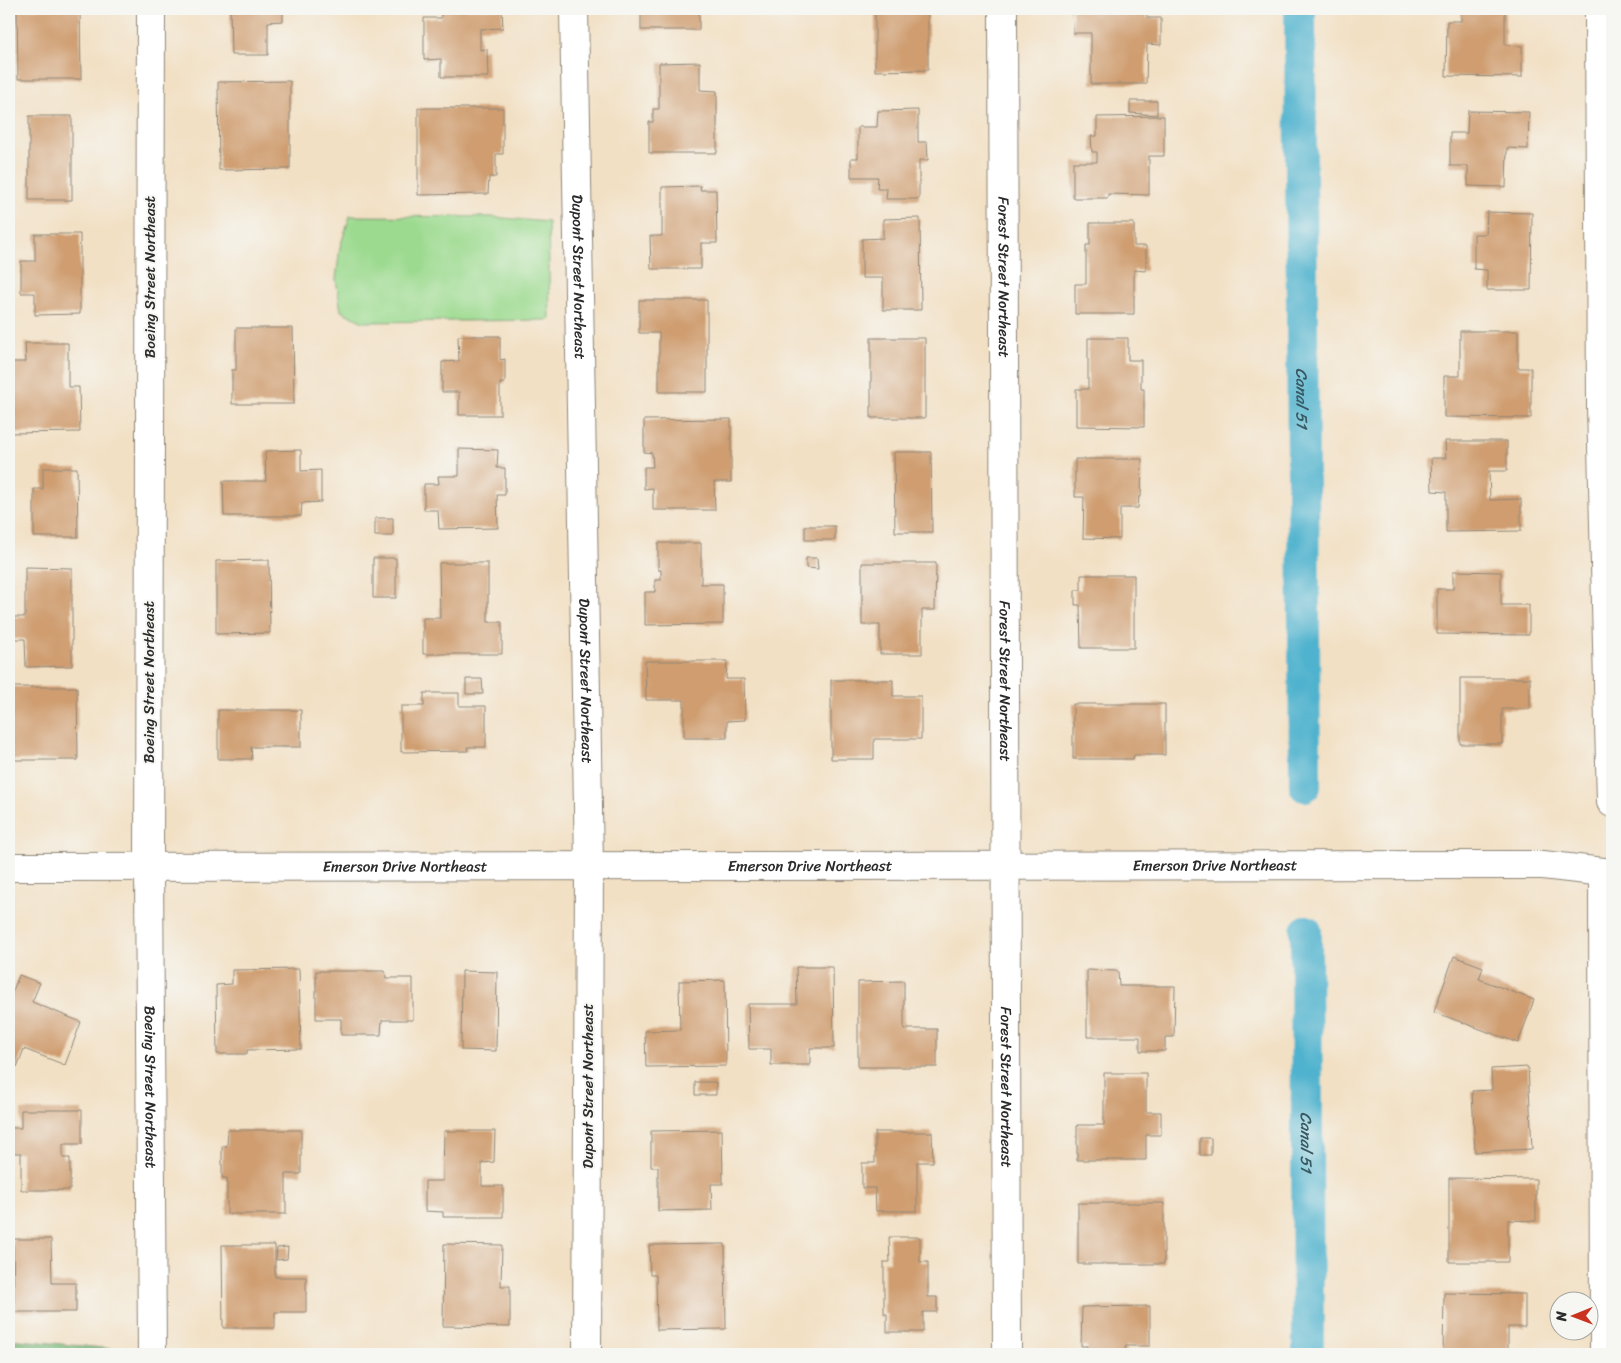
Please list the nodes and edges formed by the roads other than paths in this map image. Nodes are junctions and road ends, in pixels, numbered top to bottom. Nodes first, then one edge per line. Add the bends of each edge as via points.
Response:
1 (151, 9) edge
2 (574, 9) edge
3 (1003, 9) edge
4 (1598, 9) edge
5 (1607, 406) edge
6 (1612, 804) edge
7 (589, 865) junction
8 (1005, 865) junction
9 (9, 867) edge
10 (149, 867) junction
11 (1608, 872) edge
12 (1607, 1345) edge
13 (152, 1354) edge
14 (586, 1354) edge
15 (1007, 1354) edge

1 - 10 street, Boeing Street Northeast
2 - 7 street, Dupont Street Northeast
3 - 8 street, Forest Street Northeast
4 - 5 street
5 - 6 street
7 - 8 street, Emerson Drive Northeast
7 - 10 street, Emerson Drive Northeast
7 - 14 street, Dupont Street Northeast
8 - 11 street, Emerson Drive Northeast via 1543,865
8 - 15 street, Forest Street Northeast
9 - 10 street, Emerson Drive Northeast
10 - 13 street, Boeing Street Northeast
11 - 12 street

